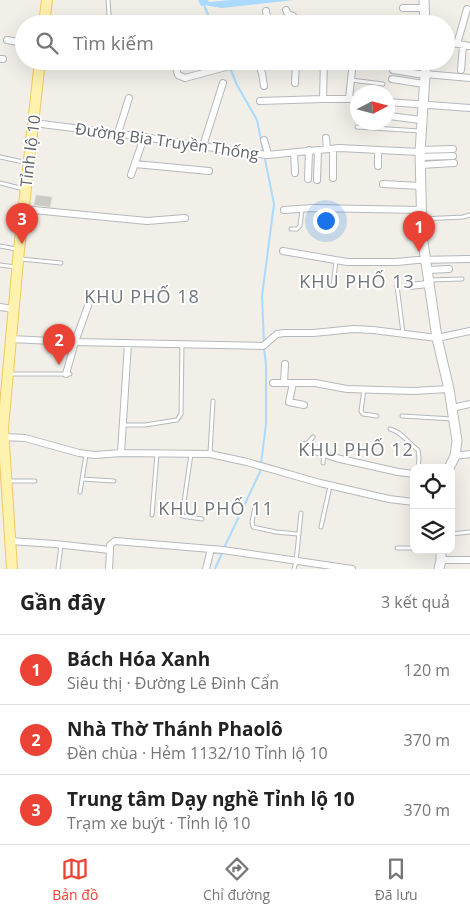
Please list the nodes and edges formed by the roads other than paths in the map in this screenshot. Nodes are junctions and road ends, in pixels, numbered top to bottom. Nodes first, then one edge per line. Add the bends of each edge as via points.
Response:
1 (47, 0) edge
2 (108, 0) edge
3 (424, 4) edge
4 (404, 8) dead end
5 (467, 9) dead end
6 (286, 10) dead end
7 (266, 11) dead end
8 (45, 15) edge
9 (109, 15) edge
10 (267, 15) edge
11 (290, 15) edge
12 (7, 40) dead end
13 (15, 41) edge
14 (464, 45) edge
15 (39, 70) edge
16 (177, 70) edge
17 (215, 70) edge
18 (261, 70) edge
19 (296, 70) edge
20 (324, 70) edge
21 (352, 70) edge
22 (393, 70) dead end
23 (461, 70) dead end
24 (425, 72) edge
25 (470, 78) edge
26 (392, 79) dead end
27 (351, 80) junction
28 (223, 83) dead end
29 (295, 83) dead end
30 (383, 84) dead end
31 (264, 86) dead end
32 (129, 98) dead end
33 (323, 99) junction
34 (349, 99) joint
35 (260, 101) dead end
36 (395, 102) edge
37 (423, 104) junction
38 (470, 108) edge
39 (395, 117) edge
40 (421, 120) junction
41 (34, 122) junction
42 (395, 130) edge
43 (421, 132) junction
44 (118, 134) junction
45 (144, 136) junction
46 (326, 138) dead end
47 (264, 140) dead end
48 (203, 146) junction
49 (330, 149) junction
50 (308, 150) junction
51 (318, 150) junction
52 (378, 150) junction
53 (294, 152) junction
54 (267, 154) junction
55 (420, 156) junction
56 (0, 157) edge
57 (29, 163) junction
58 (135, 164) junction
59 (378, 166) dead end
60 (209, 172) dead end
61 (295, 173) dead end
62 (130, 176) dead end
63 (333, 178) dead end
64 (308, 179) dead end
65 (317, 180) dead end
66 (0, 183) edge
67 (383, 184) dead end
68 (421, 186) junction
69 (25, 189) junction
70 (23, 209) junction
71 (302, 209) junction
72 (284, 210) dead end
73 (421, 214) junction
74 (470, 215) edge
75 (185, 218) dead end
76 (291, 229) dead end
77 (0, 246) edge
78 (283, 251) dead end
79 (18, 259) junction
80 (470, 259) edge
81 (336, 261) junction
82 (61, 263) dead end
83 (0, 265) edge
84 (426, 265) junction
85 (449, 269) dead end
86 (462, 280) dead end
87 (429, 282) junction
88 (328, 285) dead end
89 (397, 286) dead end
90 (409, 286) dead end
91 (89, 303) dead end
92 (0, 307) edge
93 (13, 309) junction
94 (470, 331) edge
95 (403, 333) junction
96 (437, 338) junction
97 (10, 339) junction
98 (75, 342) junction
99 (128, 343) junction
100 (182, 344) junction
101 (286, 364) dead end
102 (7, 374) junction
103 (68, 374) joint
104 (273, 383) dead end
105 (284, 383) junction
106 (292, 383) junction
107 (364, 389) junction
108 (449, 389) junction
109 (213, 401) dead end
110 (470, 404) edge
111 (304, 405) dead end
112 (452, 408) junction
113 (376, 416) dead end
114 (402, 416) dead end
115 (454, 420) junction
116 (123, 425) junction
117 (390, 429) dead end
118 (2, 437) edge
119 (313, 437) dead end
120 (305, 445) joint
121 (122, 453) junction
122 (86, 454) junction
123 (157, 454) junction
124 (192, 454) junction
125 (210, 454) junction
126 (324, 454) junction
127 (470, 454) edge
128 (455, 456) junction
129 (323, 463) dead end
130 (418, 464) edge
131 (451, 464) edge
132 (410, 474) edge
133 (82, 478) junction
134 (6, 481) junction
135 (35, 481) dead end
136 (114, 482) dead end
137 (330, 485) junction
138 (80, 492) dead end
139 (410, 502) edge
140 (255, 507) dead end
141 (301, 513) dead end
142 (152, 515) dead end
143 (202, 518) dead end
144 (321, 527) dead end
145 (470, 532) edge
146 (298, 534) junction
147 (455, 534) edge
148 (10, 541) junction
149 (61, 545) junction
150 (397, 548) dead end
151 (410, 548) edge
152 (214, 549) junction
153 (110, 550) junction
154 (470, 560) edge
155 (296, 562) junction
156 (440, 565) edge
157 (336, 568) edge
158 (12, 569) edge
159 (58, 569) edge
160 (109, 569) edge
161 (206, 569) edge
162 (294, 569) edge
163 (352, 569) edge

1 - 8 main road
2 - 9 lane
3 - 4 street
5 - 14 street
6 - 11 street
7 - 10 street
12 - 13 street
14 - 23 street
15 - 41 main road, Tỉnh lộ 10
16 - 17 street via 178,75 185,78
18 - 31 street
19 - 29 street
20 - 33 street
21 - 27 street
22 - 24 street
24 - 25 street
24 - 26 street
24 - 37 street
27 - 30 lane
27 - 34 street
28 - 48 street
32 - 44 street
33 - 34 street
33 - 35 street
36 - 37 street
37 - 38 street
37 - 40 street
39 - 40 street
40 - 43 street
41 - 44 street, Đường Bia Truyền Thống
41 - 57 main road, Tỉnh lộ 10
42 - 43 lane
43 - 55 street
44 - 45 street, Đường Bia Truyền Thống
45 - 48 street, Đường Bia Truyền Thống
45 - 58 street
46 - 49 street
47 - 54 street
48 - 54 street, Đường Bia Truyền Thống
49 - 51 street, Đường Bia Truyền Thống
49 - 52 street, Đường Bia Truyền Thống
49 - 63 street
50 - 51 street, Đường Bia Truyền Thống
50 - 53 street, Đường Bia Truyền Thống
50 - 64 street
51 - 65 street
52 - 55 street, Đường Bia Truyền Thống
52 - 59 street
53 - 54 street, Đường Bia Truyền Thống
53 - 61 street
55 - 55 street via 453,156
55 - 68 street
56 - 57 lane
57 - 69 main road, Tỉnh lộ 10
58 - 60 street
58 - 62 street
66 - 69 lane
67 - 68 street
68 - 73 street
69 - 70 main road, Tỉnh lộ 10
70 - 75 street via 147,221
70 - 79 main road, Tỉnh lộ 10
71 - 72 street
71 - 73 street
71 - 76 lane via 300,226
73 - 74 lane
73 - 84 street
77 - 79 lane
78 - 81 street
79 - 82 lane
79 - 83 lane
79 - 93 main road, Tỉnh lộ 10
80 - 84 street
81 - 84 street
81 - 88 lane via 333,286
84 - 85 street
84 - 87 street
86 - 87 lane
87 - 90 street
87 - 96 street
89 - 95 lane
91 - 98 street
92 - 93 street
93 - 97 main road, Tỉnh lộ 10
94 - 96 street
95 - 96 street
95 - 100 street via 354,329 277,334 264,346
96 - 108 street
97 - 98 street
97 - 102 main road, Tỉnh lộ 10
98 - 99 street
98 - 103 street
99 - 100 street
99 - 116 street
100 - 116 lane via 181,414 177,420
101 - 105 street
102 - 103 lane
102 - 118 main road, Tỉnh lộ 10
104 - 105 street
105 - 106 street
106 - 107 street
106 - 111 street via 289,402
107 - 108 street
107 - 113 lane via 361,410 363,414
108 - 112 street
109 - 125 lane
110 - 112 street
112 - 115 street
114 - 115 lane
115 - 128 street
116 - 121 street
117 - 130 lane via 418,450
118 - 122 street via 25,438
118 - 134 main road, Tỉnh lộ 10
119 - 120 lane
120 - 126 street
121 - 122 street
121 - 123 street
122 - 133 lane
123 - 124 street
123 - 142 lane
124 - 125 street
124 - 143 lane via 182,516
125 - 137 street
126 - 129 lane
126 - 132 street
127 - 128 street
128 - 131 street
133 - 136 lane
133 - 138 lane
134 - 135 lane
134 - 148 main road, Tỉnh lộ 10
137 - 139 street
137 - 144 lane
140 - 146 lane via 253,528
141 - 146 lane
145 - 147 lane
146 - 155 lane
148 - 149 street
148 - 158 main road, Tỉnh lộ 10
149 - 153 street
149 - 159 lane
150 - 151 lane
152 - 153 street via 115,541
152 - 155 street
152 - 161 street
153 - 160 street
154 - 156 street
155 - 157 street
155 - 162 lane
157 - 163 street

